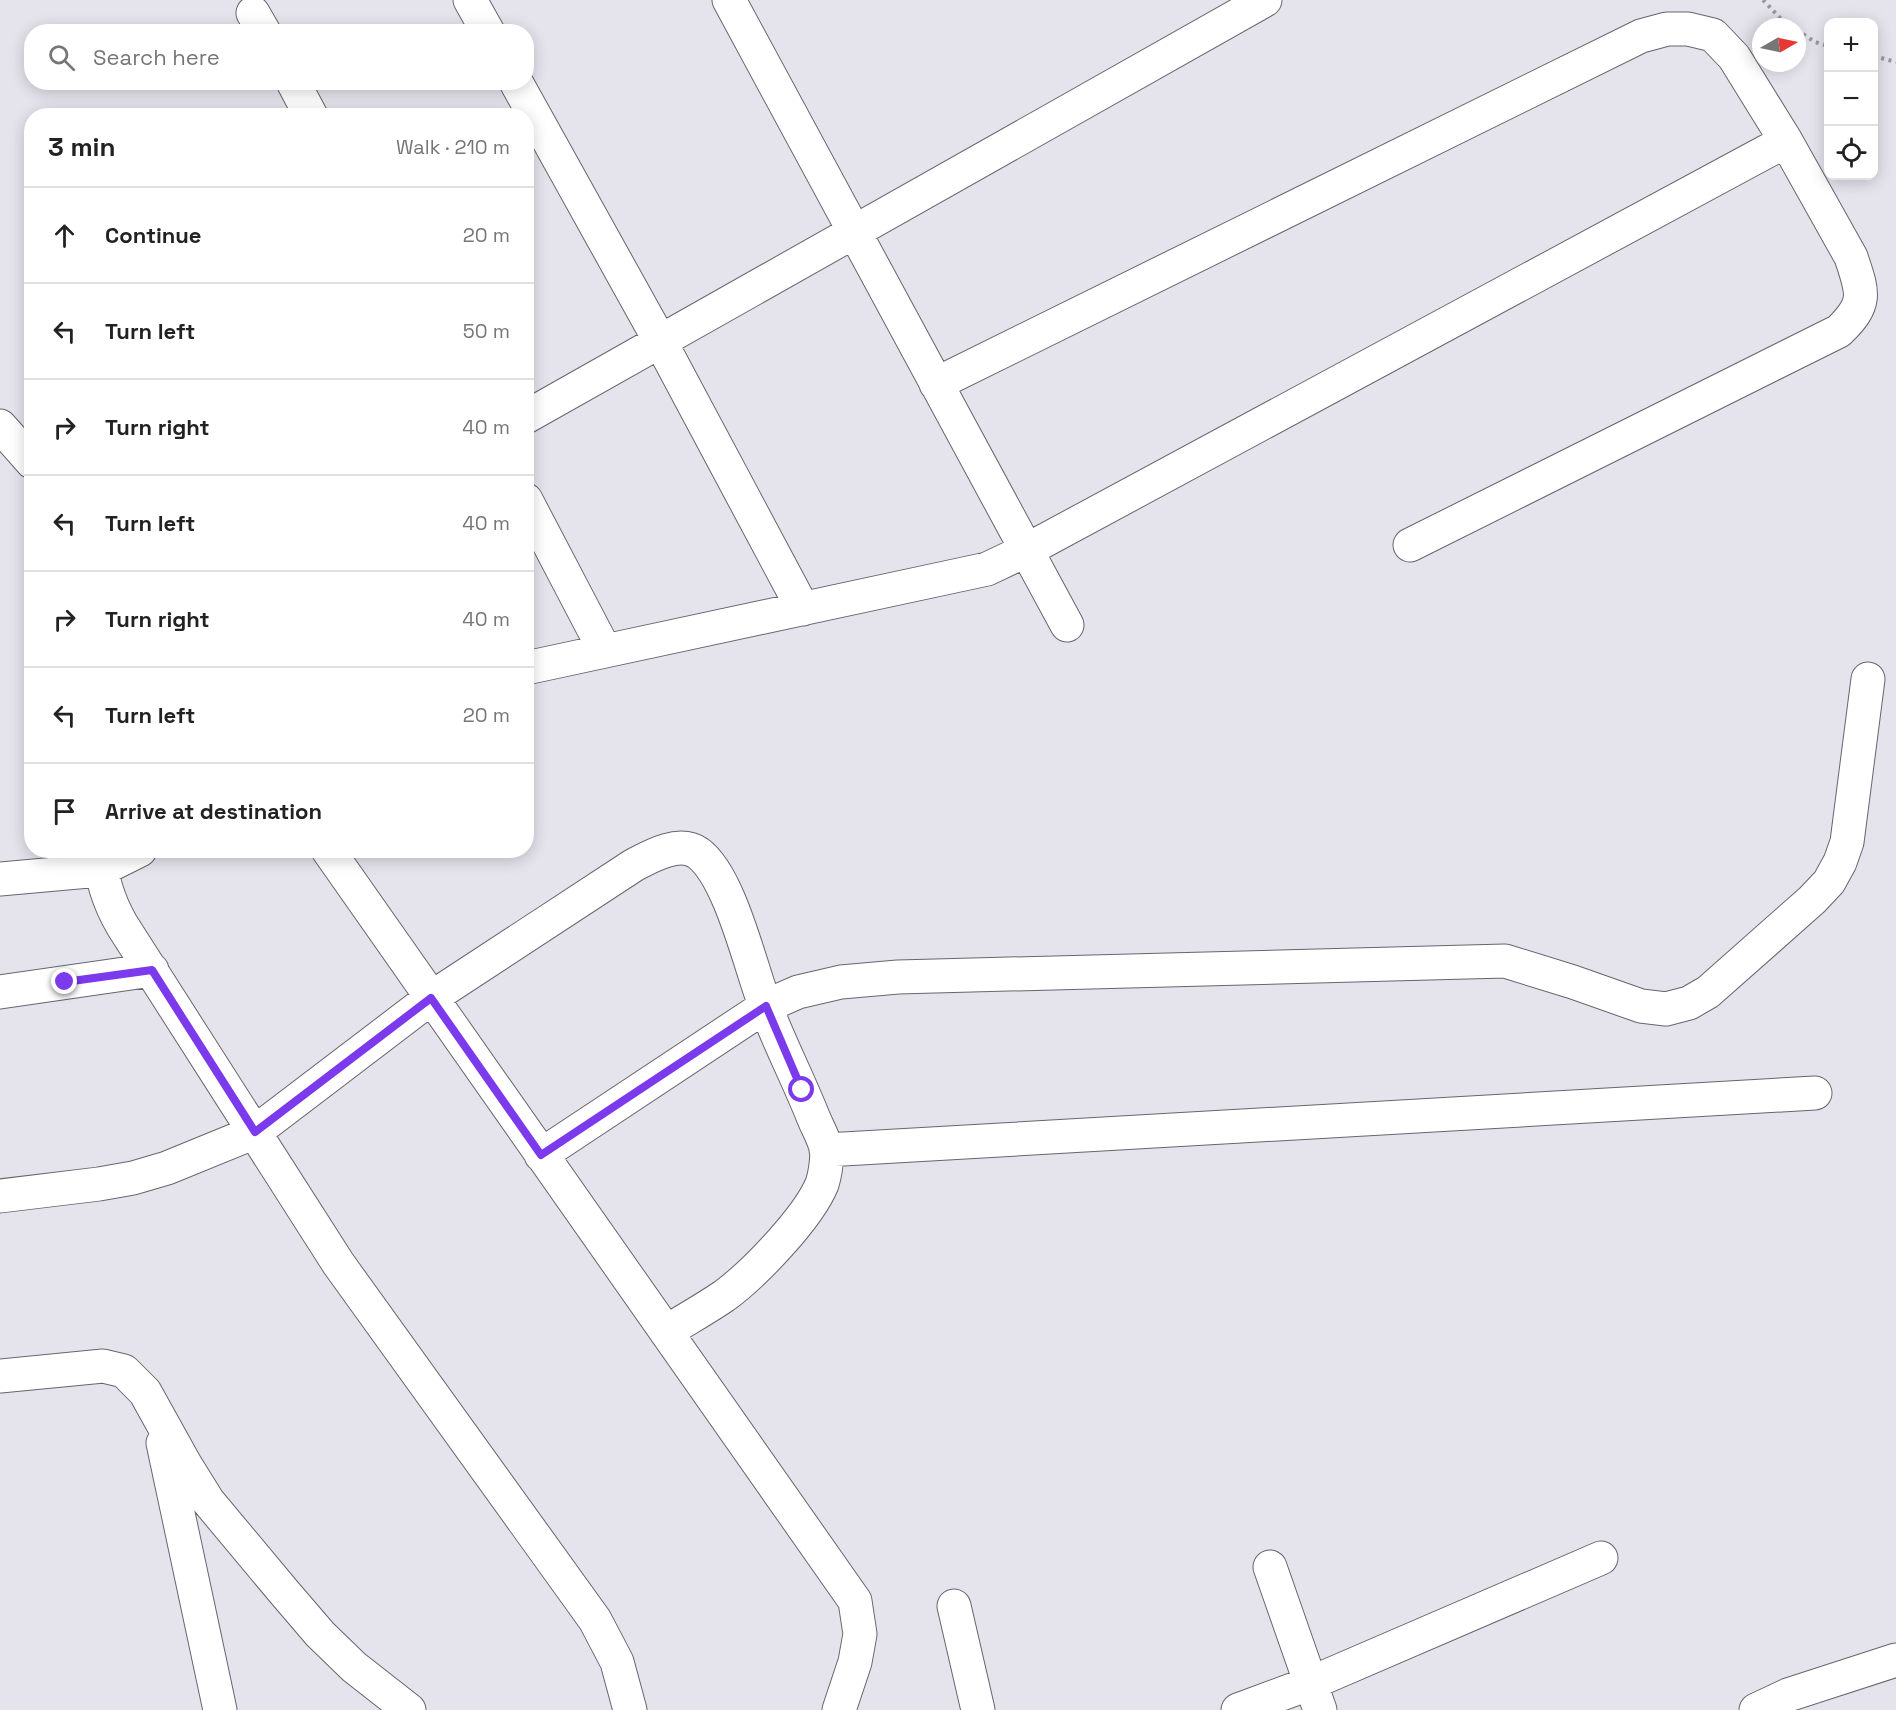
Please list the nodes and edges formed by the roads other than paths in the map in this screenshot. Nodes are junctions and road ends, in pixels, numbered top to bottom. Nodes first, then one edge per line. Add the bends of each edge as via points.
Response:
1 (470, 0) edge
2 (729, 0) edge
3 (1265, 0) edge
4 (484, 24) edge
5 (297, 90) edge
6 (520, 90) edge
7 (307, 108) edge
8 (530, 108) edge
9 (534, 114) edge
10 (1786, 141) junction
11 (854, 232) junction
12 (660, 341) junction
13 (936, 384) junction
14 (534, 412) edge
15 (0, 426) edge
16 (24, 453) edge
17 (534, 515) edge
18 (1410, 545) dead end
19 (1027, 550) junction
20 (803, 609) junction
21 (1067, 625) dead end
22 (605, 651) junction
23 (534, 666) edge
24 (1868, 679) dead end
25 (334, 858) edge
26 (99, 860) edge
27 (0, 879) edge
28 (152, 970) junction
29 (0, 992) edge
30 (431, 998) junction
31 (766, 1006) junction
32 (1815, 1093) dead end
33 (255, 1132) junction
34 (826, 1150) junction
35 (541, 1155) junction
36 (0, 1196) edge
37 (666, 1332) junction
38 (0, 1376) edge
39 (156, 1412) junction
40 (1601, 1558) dead end
41 (1270, 1567) dead end
42 (954, 1606) dead end
43 (1896, 1660) edge
44 (1316, 1697) edge
45 (220, 1710) edge
46 (409, 1710) edge
47 (630, 1710) edge
48 (839, 1710) edge
49 (978, 1710) edge
50 (1238, 1710) edge
51 (1756, 1710) edge

1 - 4 street
2 - 11 street
3 - 11 street
5 - 7 street
6 - 8 street
9 - 12 street
10 - 13 street via 1734,57 1713,35 1667,28 1641,36
10 - 18 street via 1851,257 1862,299 1853,317 1839,331
10 - 19 street
11 - 12 street
11 - 13 street
12 - 14 street
12 - 20 street
13 - 19 street
15 - 16 street
17 - 22 street
19 - 20 street via 987,568
19 - 21 street
20 - 22 street
22 - 23 street
24 - 31 street via 1846,842 1829,882 1708,992 1689,1003 1666,1009 1641,1006 1505,961 898,977 841,982 798,992
25 - 30 street
26 - 27 street
26 - 28 street via 112,908
28 - 29 street
28 - 33 street
30 - 31 street via 634,865 657,853 682,848 696,851 711,865 728,896
30 - 33 street
30 - 35 street
31 - 34 street
31 - 35 street
32 - 34 street
33 - 36 street via 133,1178
33 - 47 street via 338,1263 595,1620 616,1662
34 - 37 street via 823,1183 791,1232 725,1295
35 - 37 street
37 - 48 street via 855,1601 860,1634
38 - 39 street via 103,1366 124,1371 145,1392
39 - 45 street
39 - 46 street via 208,1501 291,1600 354,1667
40 - 44 street
41 - 44 street
42 - 49 street
43 - 51 street via 1788,1695
44 - 50 street

